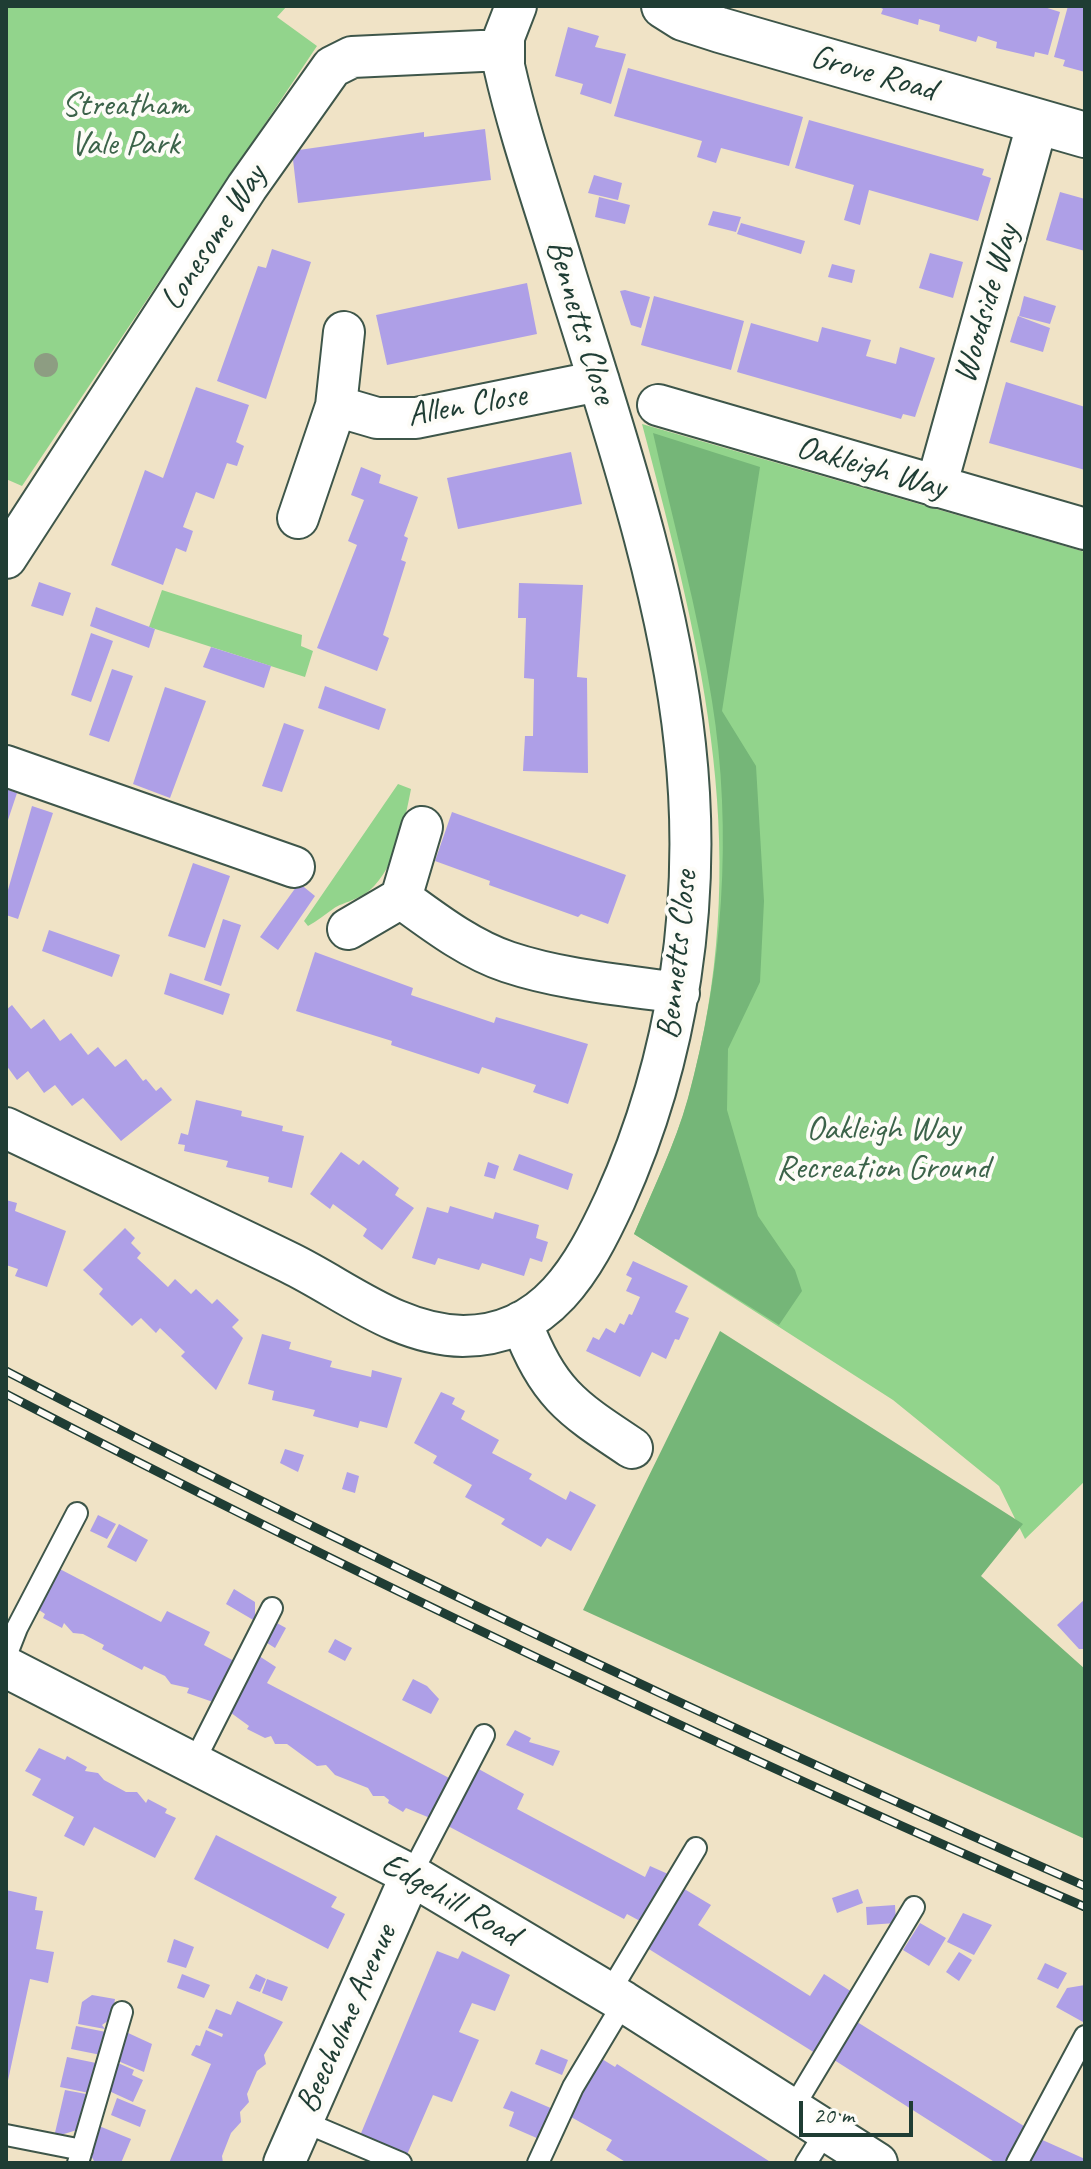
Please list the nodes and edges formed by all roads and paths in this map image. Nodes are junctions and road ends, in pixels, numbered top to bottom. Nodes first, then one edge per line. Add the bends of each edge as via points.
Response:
1 (516, 6) edge
2 (664, 6) edge
3 (503, 50) junction
4 (1038, 121) junction
5 (1085, 135) edge
6 (344, 332) dead end
7 (599, 381) junction
8 (658, 405) dead end
9 (336, 406) junction
10 (936, 487) junction
11 (298, 518) dead end
12 (1085, 529) edge
13 (6, 558) edge
14 (6, 766) edge
15 (422, 827) dead end
16 (294, 867) dead end
17 (401, 898) junction
18 (348, 929) dead end
19 (679, 993) junction
20 (6, 1128) edge
21 (521, 1322) junction
22 (632, 1448) dead end
23 (77, 1513) dead end
24 (272, 1608) dead end
25 (10, 1675) edge
26 (484, 1735) dead end
27 (194, 1762) junction
28 (696, 1848) dead end
29 (411, 1875) junction
30 (914, 1907) dead end
31 (617, 1997) junction
32 (122, 2012) dead end
33 (1085, 2036) edge
34 (793, 2108) junction
35 (302, 2121) junction
36 (6, 2135) edge
37 (816, 2147) edge
38 (80, 2157) edge
39 (284, 2163) edge
40 (401, 2163) edge
41 (538, 2163) edge
42 (877, 2163) edge
43 (1017, 2163) edge

1 - 3 street, Bennetts Close
2 - 4 street, Grove Road via 720,30
3 - 7 street, Bennetts Close via 511,96
3 - 13 street, Lonesome Way via 358,56 332,67 239,199
4 - 5 street, Grove Road
4 - 10 street, Woodside Way
6 - 9 street
7 - 9 street, Allen Close via 416,418 377,418
7 - 19 street, Bennetts Close via 671,651 684,735 689,856
8 - 10 street, Oakleigh Way
9 - 11 street
10 - 12 street, Oakleigh Way
14 - 16 street
15 - 17 street
17 - 18 street
17 - 19 street via 447,932 506,962
19 - 21 street, Bennetts Close via 652,1110 595,1243 563,1292
20 - 21 street, Bennetts Close via 294,1265 411,1327 462,1336
21 - 22 street via 536,1359 564,1401
23 - 25 lane via 17,1628
24 - 27 lane
25 - 27 street, Edgehill Road
26 - 29 lane
27 - 29 street, Edgehill Road
28 - 31 lane
29 - 31 street, Edgehill Road
29 - 35 street, Beecholme Avenue
30 - 34 lane
31 - 34 street, Edgehill Road
31 - 41 lane
32 - 38 lane
33 - 43 lane
34 - 37 street, Edgehill Road
35 - 39 street, Beecholme Avenue
35 - 40 lane
36 - 38 lane
37 - 42 street, Edgehill Road

